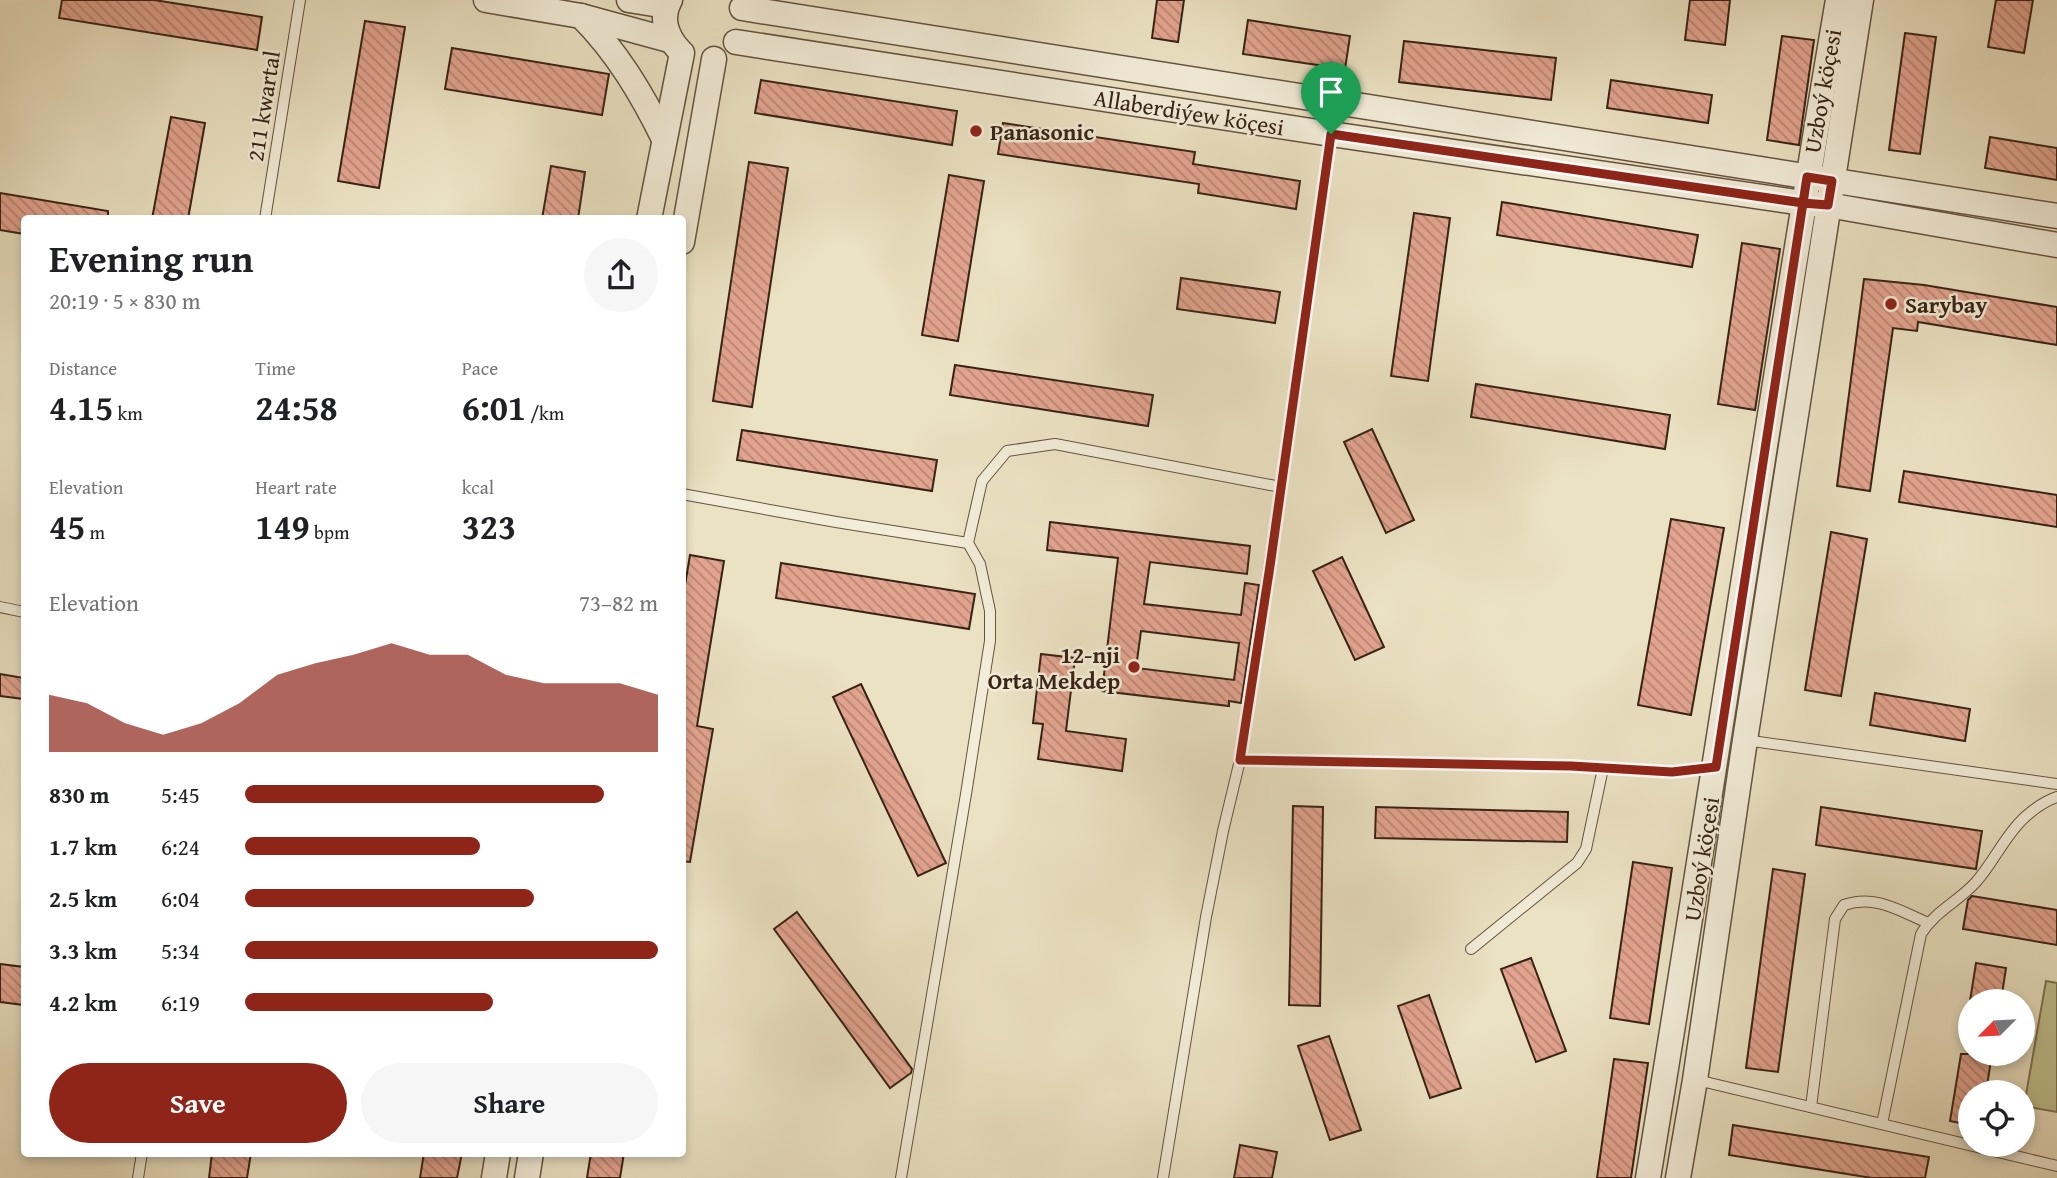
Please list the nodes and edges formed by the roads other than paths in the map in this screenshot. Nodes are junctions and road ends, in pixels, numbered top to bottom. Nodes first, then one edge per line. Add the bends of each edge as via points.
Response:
1 (300, 0) edge
2 (486, 0) edge
3 (629, 0) edge
4 (1838, 0) edge
5 (1861, 0) edge
6 (668, 3) edge
7 (740, 4) edge
8 (581, 16) junction
9 (736, 42) junction
10 (676, 46) junction
11 (714, 59) junction
12 (1331, 134) junction
13 (664, 139) junction
14 (1807, 177) junction
15 (1830, 193) junction
16 (1803, 203) junction
17 (266, 215) edge
18 (650, 215) edge
19 (2057, 216) edge
20 (686, 219) edge
21 (2057, 245) edge
22 (1281, 487) junction
23 (686, 495) edge
24 (968, 543) junction
25 (0, 607) edge
26 (21, 611) edge
27 (1745, 740) junction
28 (1240, 760) junction
29 (1716, 767) junction
30 (1604, 768) junction
31 (2057, 784) edge
32 (2057, 797) edge
33 (1928, 923) junction
34 (1471, 949) dead end
35 (1696, 1080) junction
36 (1811, 1107) junction
37 (1882, 1124) junction
38 (141, 1157) edge
39 (497, 1157) edge
40 (530, 1157) edge
41 (2057, 1166) edge
42 (138, 1178) edge
43 (494, 1178) edge
44 (527, 1178) edge
45 (901, 1178) edge
46 (1163, 1178) edge
47 (1648, 1178) edge
48 (1678, 1178) edge

1 - 17 lane, 211 kwartal
2 - 8 street
3 - 6 street
4 - 14 street, Uzboý köçesi
5 - 15 street, Uzboý köçesi
6 - 10 street via 664,17
7 - 9 street via 744,26
7 - 14 street, Allaberdiýew köçesi
8 - 10 street
8 - 13 street via 642,94
9 - 11 street
9 - 12 street, Allaberdiýew köçesi
10 - 11 street via 690,57
10 - 13 street
11 - 20 street
12 - 16 street, Allaberdiýew köçesi
12 - 22 lane
13 - 18 street
14 - 15 street, Allaberdiýew köçesi
14 - 16 street, Uzboý köçesi
15 - 16 street, Allaberdiýew köçesi
15 - 19 street, Allaberdiýew köçesi
15 - 21 street, Allaberdiýew köçesi
15 - 27 street, Uzboý köçesi
16 - 29 street, Uzboý köçesi
22 - 24 lane via 1055,444 1007,451 982,481
22 - 28 lane
23 - 24 lane
24 - 45 lane via 980,564 988,599 989,641
25 - 26 lane
27 - 31 lane
27 - 35 street, Uzboý köçesi
28 - 30 lane
28 - 46 lane via 1209,905
29 - 30 lane via 1672,772
29 - 47 street, Uzboý köçesi
30 - 34 lane via 1586,849 1577,863
32 - 33 lane via 2024,818 1975,883
33 - 36 lane via 1872,900 1844,905 1836,919
33 - 37 lane
35 - 36 lane
35 - 48 street, Uzboý köçesi
36 - 37 lane
37 - 41 lane
38 - 42 lane
39 - 43 street
40 - 44 street

